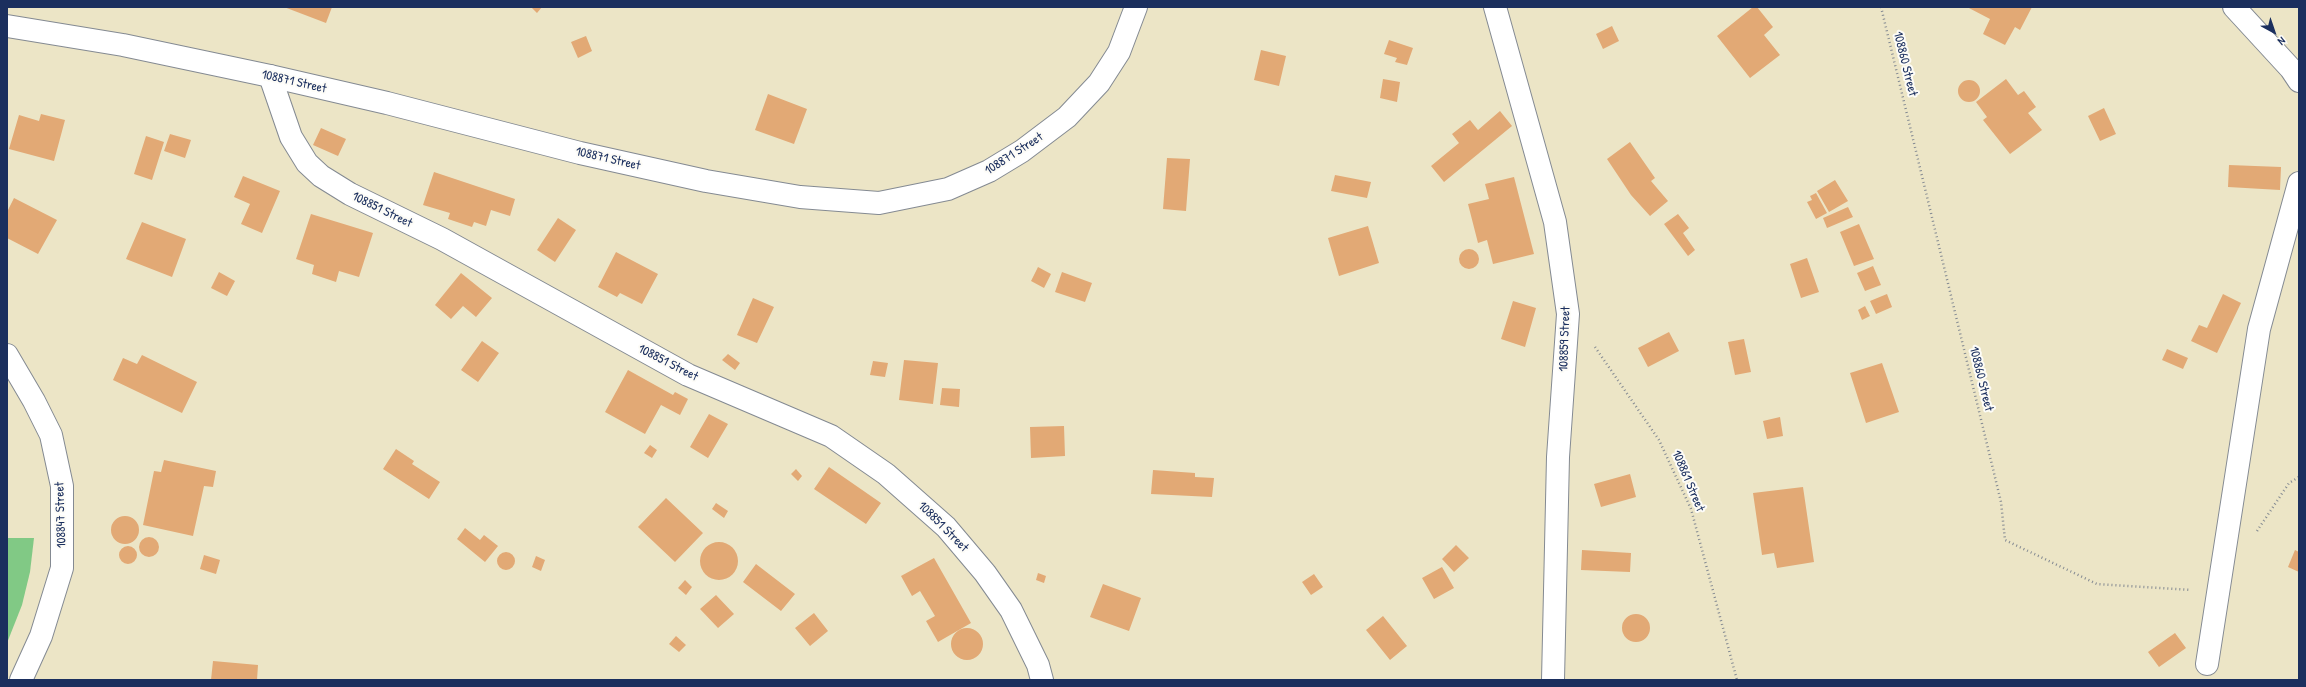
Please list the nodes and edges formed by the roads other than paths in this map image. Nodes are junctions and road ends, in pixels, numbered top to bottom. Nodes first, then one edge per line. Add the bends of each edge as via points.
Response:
1 (1136, 7) edge
2 (1495, 7) edge
3 (2234, 7) edge
4 (7, 26) edge
5 (270, 76) junction
6 (2299, 81) edge
7 (2299, 183) edge
8 (7, 356) edge
9 (2207, 664) dead end
10 (21, 680) edge
11 (1042, 680) edge
12 (1552, 680) edge

1 - 5 street, 108871 Street via 1118,52 1099,83 1054,127 989,171 948,189 878,202 800,197 706,181 580,153 387,103
2 - 12 street, 108859 Street via 1555,222 1568,314 1558,457
3 - 6 street
4 - 5 street, 108871 Street via 123,45
5 - 11 street, 108851 Street via 291,137 307,163 321,176 350,194 442,239 688,375 831,436 886,474 946,527 985,573 1011,610 1038,665
7 - 9 street via 2259,329
8 - 10 street, 108847 Street via 51,435 62,486 62,568 41,636

